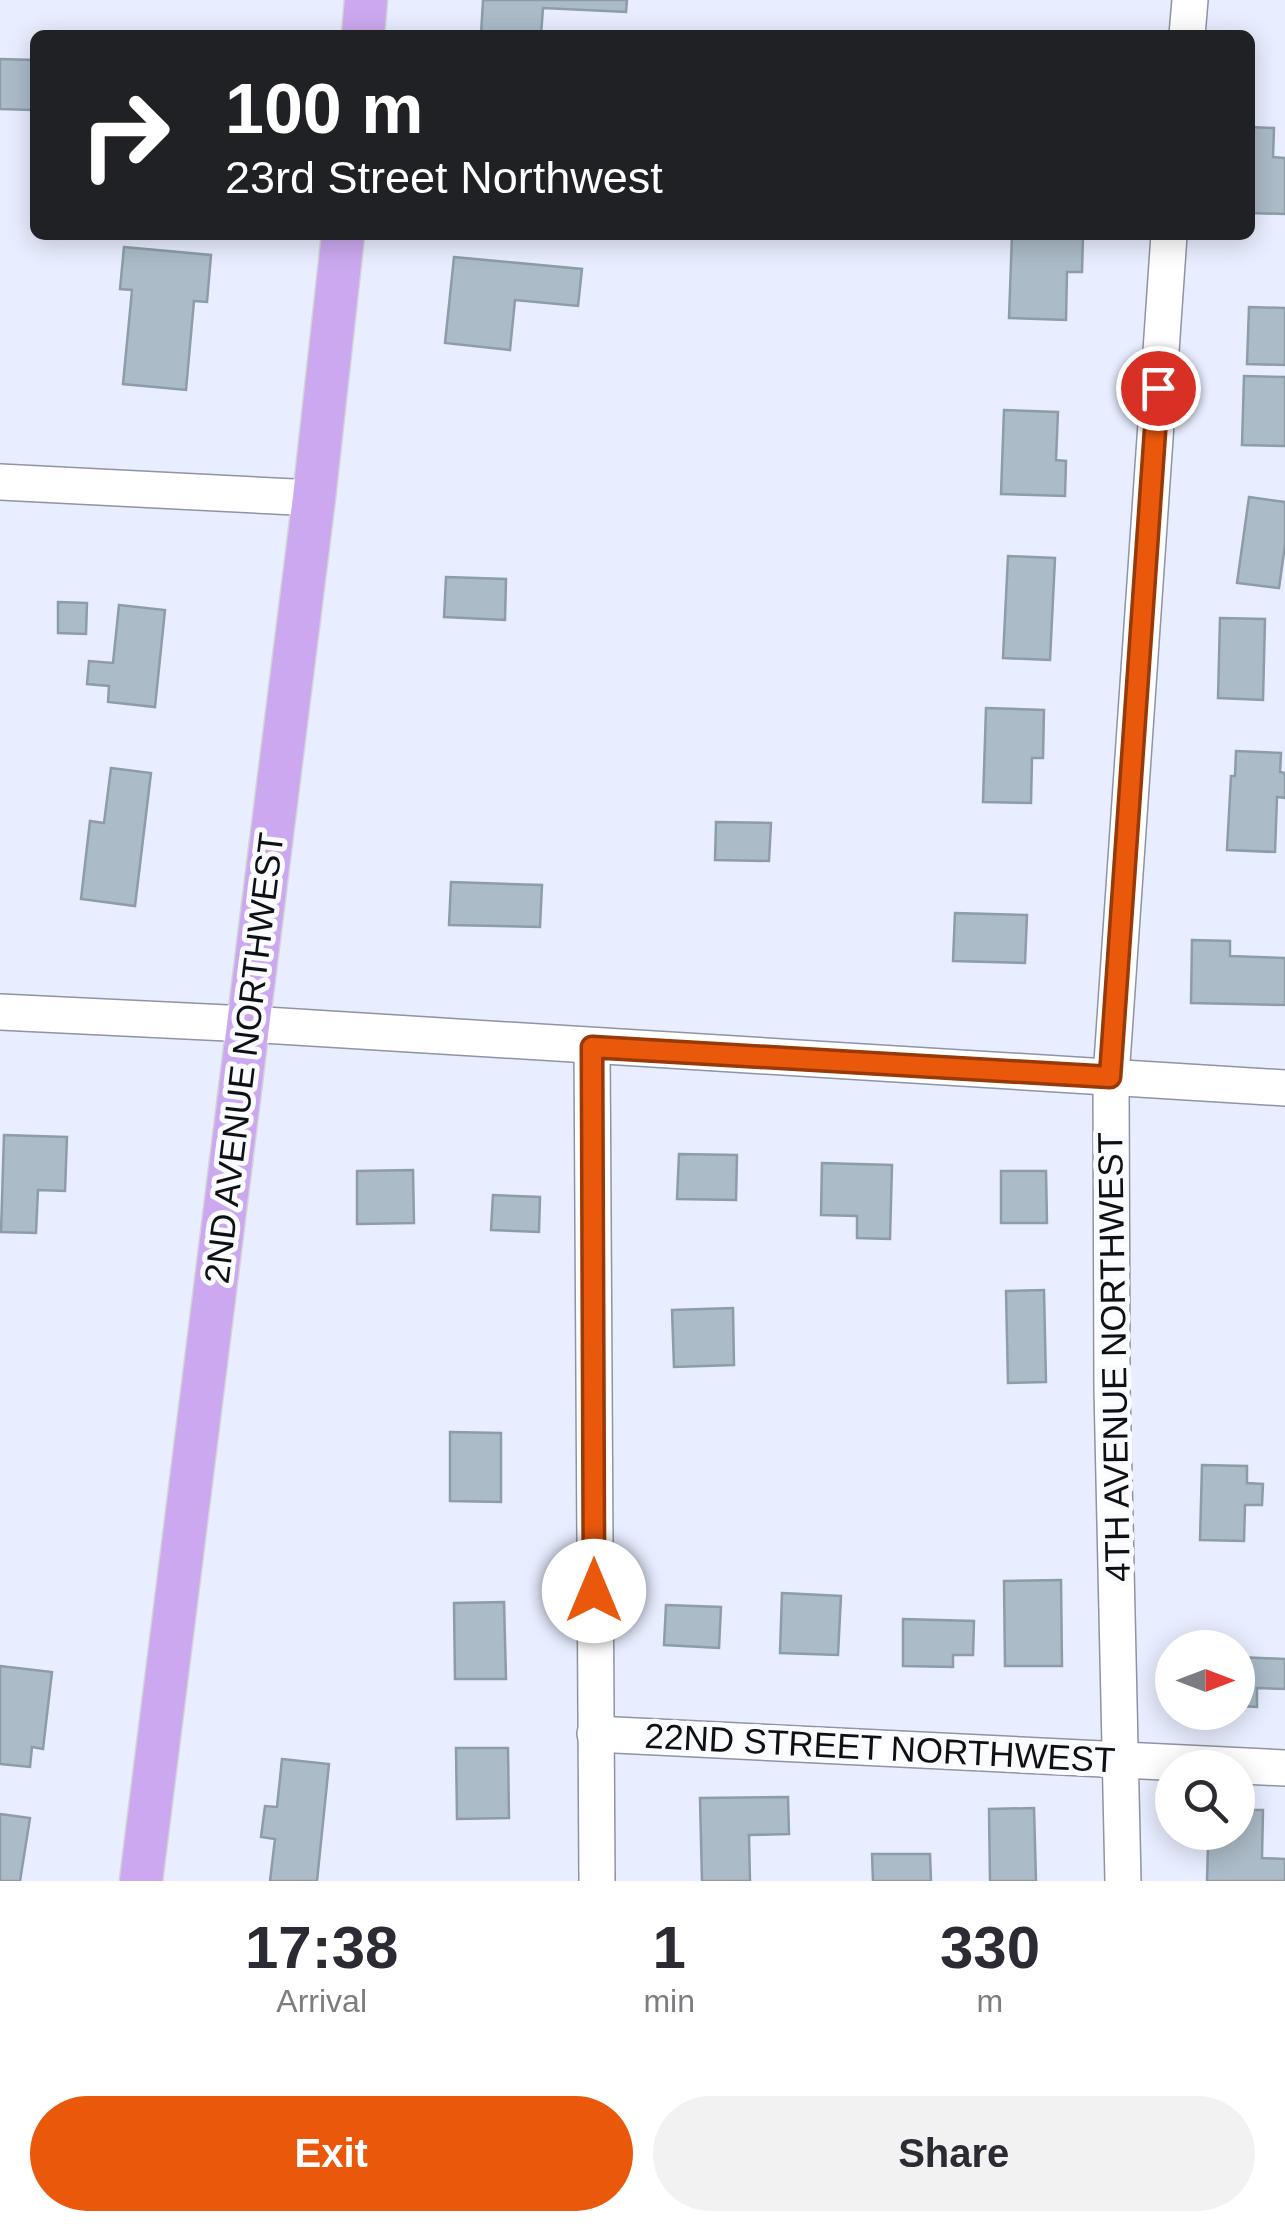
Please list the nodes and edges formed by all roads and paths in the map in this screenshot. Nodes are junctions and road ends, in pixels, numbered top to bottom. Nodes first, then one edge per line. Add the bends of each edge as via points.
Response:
1 (366, 0) edge
2 (1190, 0) edge
3 (363, 30) edge
4 (1187, 30) edge
5 (342, 240) edge
6 (1169, 240) edge
7 (0, 482) edge
8 (314, 498) junction
9 (0, 1012) edge
10 (248, 1024) junction
11 (592, 1047) junction
12 (1110, 1077) junction
13 (1285, 1088) edge
14 (594, 1734) junction
15 (1121, 1759) junction
16 (1285, 1768) edge
17 (141, 1881) edge
18 (597, 1881) edge
19 (1123, 1881) edge

1 - 3 main road
2 - 4 street
5 - 8 main road, 2ND AVENUE NORTHWEST
6 - 12 street, 4TH AVENUE NORTHWEST
7 - 8 street
8 - 10 main road, 2ND AVENUE NORTHWEST
9 - 10 street
10 - 11 street
10 - 17 main road, 2ND AVENUE NORTHWEST
11 - 12 street
11 - 14 street
12 - 13 street
12 - 15 street, 4TH AVENUE NORTHWEST
14 - 15 street, 22ND STREET NORTHWEST
14 - 18 street
15 - 16 street, 22ND STREET NORTHWEST
15 - 19 street, 4TH AVENUE NORTHWEST

